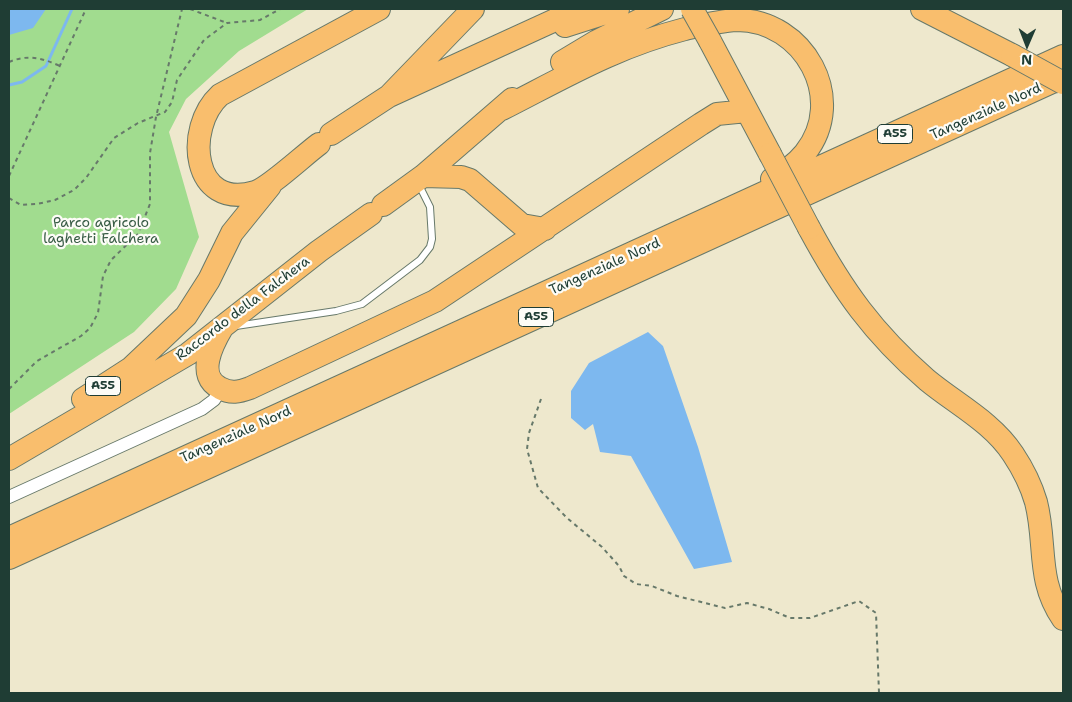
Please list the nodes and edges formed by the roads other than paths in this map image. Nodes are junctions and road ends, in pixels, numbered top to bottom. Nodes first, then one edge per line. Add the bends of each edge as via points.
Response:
1 (379, 9) edge
2 (473, 9) edge
3 (579, 9) edge
4 (618, 9) edge
5 (662, 9) edge
6 (692, 9) edge
7 (922, 9) edge
8 (946, 9) edge
9 (494, 49) junction
10 (1018, 53) junction
11 (1063, 56) edge
12 (724, 67) junction
13 (1063, 72) edge
14 (1063, 77) edge
15 (1063, 83) edge
16 (389, 96) junction
17 (502, 109) junction
18 (751, 119) junction
19 (701, 124) junction
20 (277, 178) junction
21 (420, 178) junction
22 (496, 202) junction
23 (726, 212) junction
24 (545, 229) junction
25 (505, 255) junction
26 (222, 328) junction
27 (221, 389) junction
28 (9, 441) edge
29 (9, 459) edge
30 (9, 497) edge
31 (9, 538) edge
32 (9, 558) edge
33 (1063, 619) edge

1 - 20 highway via 226,90 213,101 205,114 198,150 202,170 210,184 226,192 245,194 260,190
2 - 16 highway
3 - 9 highway
4 - 9 highway
5 - 17 highway, A55 via 567,59 528,85
6 - 12 highway, bridge
7 - 10 highway
8 - 10 highway
9 - 16 highway
10 - 13 highway
10 - 15 highway, bridge
11 - 23 highway, Tangenziale Nord / A55
12 - 18 highway
12 - 19 highway via 717,98
14 - 32 highway, Tangenziale Nord / A55
16 - 20 highway via 325,139
17 - 21 highway, A55
17 - 23 highway via 585,64 664,34 717,22 756,22 772,27 787,35 808,57 820,85 822,115 812,141 794,166
18 - 19 highway
18 - 33 highway, bridge via 842,287 885,341 930,382 994,432 1012,452 1036,503 1044,579
19 - 24 highway
20 - 28 highway, Raccordo della Falchera / A55 via 244,215 198,299 168,335 131,368
21 - 22 highway via 461,177 470,180
21 - 26 highway, Raccordo della Falchera / A55
21 - 26 lane via 430,207 432,239 425,254 406,271 362,304 336,311
22 - 24 highway via 522,225
22 - 25 highway via 507,231
23 - 31 highway, Tangenziale Nord / A55
24 - 25 highway
25 - 27 highway via 435,301 324,354 243,391
26 - 27 highway via 214,341 207,368 210,380
26 - 29 highway, Raccordo della Falchera / A55 via 188,354
27 - 30 street via 214,400 202,409

